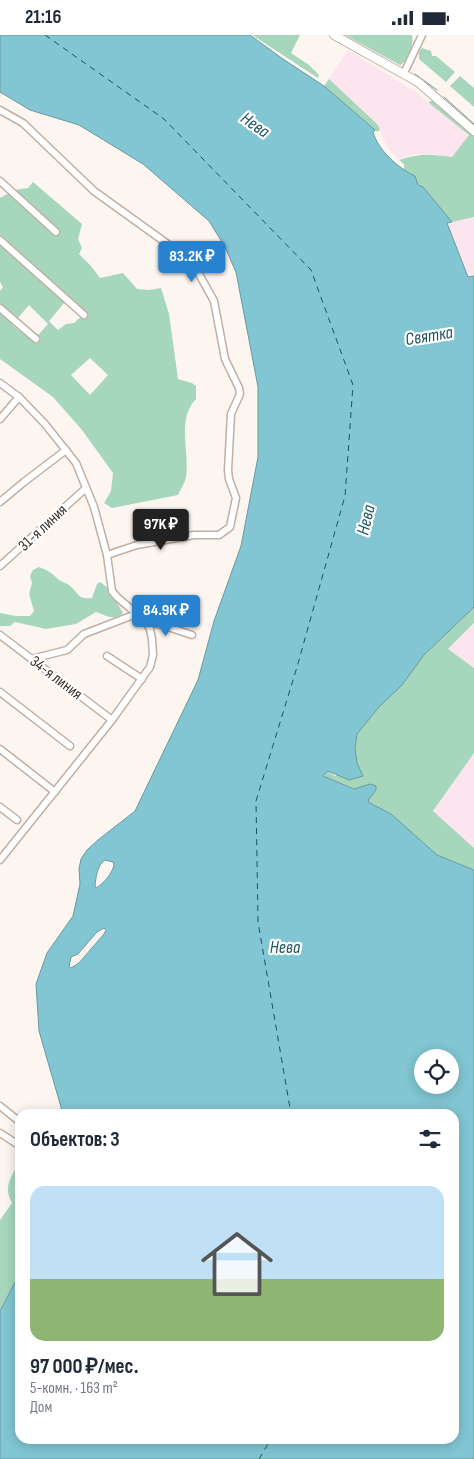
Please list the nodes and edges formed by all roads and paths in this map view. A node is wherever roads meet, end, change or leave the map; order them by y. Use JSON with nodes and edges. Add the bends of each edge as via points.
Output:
{"nodes":[{"id":1,"x":334,"y":35,"type":"edge"},
{"id":2,"x":422,"y":35,"type":"edge"},
{"id":3,"x":404,"y":73,"type":"junction"},
{"id":4,"x":0,"y":111,"type":"edge"},
{"id":5,"x":474,"y":131,"type":"edge"},
{"id":6,"x":0,"y":181,"type":"edge"},
{"id":7,"x":56,"y":232,"type":"dead end"},
{"id":8,"x":0,"y":240,"type":"edge"},
{"id":9,"x":0,"y":308,"type":"edge"},
{"id":10,"x":84,"y":315,"type":"dead end"},
{"id":11,"x":36,"y":339,"type":"dead end"},
{"id":12,"x":0,"y":383,"type":"edge"},
{"id":13,"x":18,"y":397,"type":"junction"},
{"id":14,"x":0,"y":419,"type":"edge"},
{"id":15,"x":66,"y":450,"type":"junction"},
{"id":16,"x":86,"y":488,"type":"junction"},
{"id":17,"x":0,"y":503,"type":"edge"},
{"id":18,"x":107,"y":555,"type":"junction"},
{"id":19,"x":0,"y":566,"type":"edge"},
{"id":20,"x":136,"y":614,"type":"junction"},
{"id":21,"x":145,"y":621,"type":"junction"},
{"id":22,"x":0,"y":635,"type":"edge"},
{"id":23,"x":192,"y":635,"type":"dead end"},
{"id":24,"x":107,"y":656,"type":"dead end"},
{"id":25,"x":31,"y":659,"type":"junction"},
{"id":26,"x":142,"y":679,"type":"junction"},
{"id":27,"x":0,"y":692,"type":"edge"},
{"id":28,"x":112,"y":720,"type":"junction"},
{"id":29,"x":70,"y":746,"type":"dead end"},
{"id":30,"x":0,"y":749,"type":"edge"},
{"id":31,"x":55,"y":792,"type":"junction"},
{"id":32,"x":0,"y":807,"type":"edge"},
{"id":33,"x":17,"y":820,"type":"dead end"},
{"id":34,"x":0,"y":860,"type":"edge"},
{"id":35,"x":0,"y":1106,"type":"edge"},
{"id":36,"x":15,"y":1117,"type":"edge"},
{"id":37,"x":0,"y":1133,"type":"edge"},
{"id":38,"x":15,"y":1143,"type":"edge"}],
"edges":[{"from":1,"to":3,"type":"main road"},
{"from":2,"to":3,"type":"street"},
{"from":3,"to":5,"type":"main road","via":[[431,92]]},
{"from":4,"to":18,"type":"street","via":[[23,123],[94,191],[194,265],[214,301],[225,359],[239,388],[240,394],[231,414],[228,470],[236,497],[230,527],[219,535],[194,535],[137,545]]},
{"from":6,"to":7,"type":"street"},
{"from":8,"to":10,"type":"street"},
{"from":9,"to":11,"type":"street"},
{"from":12,"to":13,"type":"street"},
{"from":13,"to":14,"type":"street"},
{"from":13,"to":15,"type":"street"},
{"from":15,"to":16,"type":"street","via":[[76,463]]},
{"from":15,"to":17,"type":"street"},
{"from":16,"to":18,"type":"street"},
{"from":16,"to":19,"type":"street","name":"31-я линия"},
{"from":18,"to":20,"type":"street","via":[[112,591]]},
{"from":20,"to":21,"type":"street"},
{"from":20,"to":25,"type":"street","via":[[84,634],[67,650]]},
{"from":21,"to":23,"type":"street"},
{"from":21,"to":26,"type":"street","via":[[150,629],[153,655]]},
{"from":22,"to":25,"type":"street","name":"34-я линия"},
{"from":24,"to":26,"type":"street"},
{"from":25,"to":28,"type":"street","name":"34-я линия"},
{"from":26,"to":28,"type":"street"},
{"from":27,"to":29,"type":"street"},
{"from":28,"to":31,"type":"street"},
{"from":30,"to":31,"type":"street"},
{"from":31,"to":34,"type":"street"},
{"from":32,"to":33,"type":"street"},
{"from":35,"to":36,"type":"street"},
{"from":37,"to":38,"type":"street"}]}
